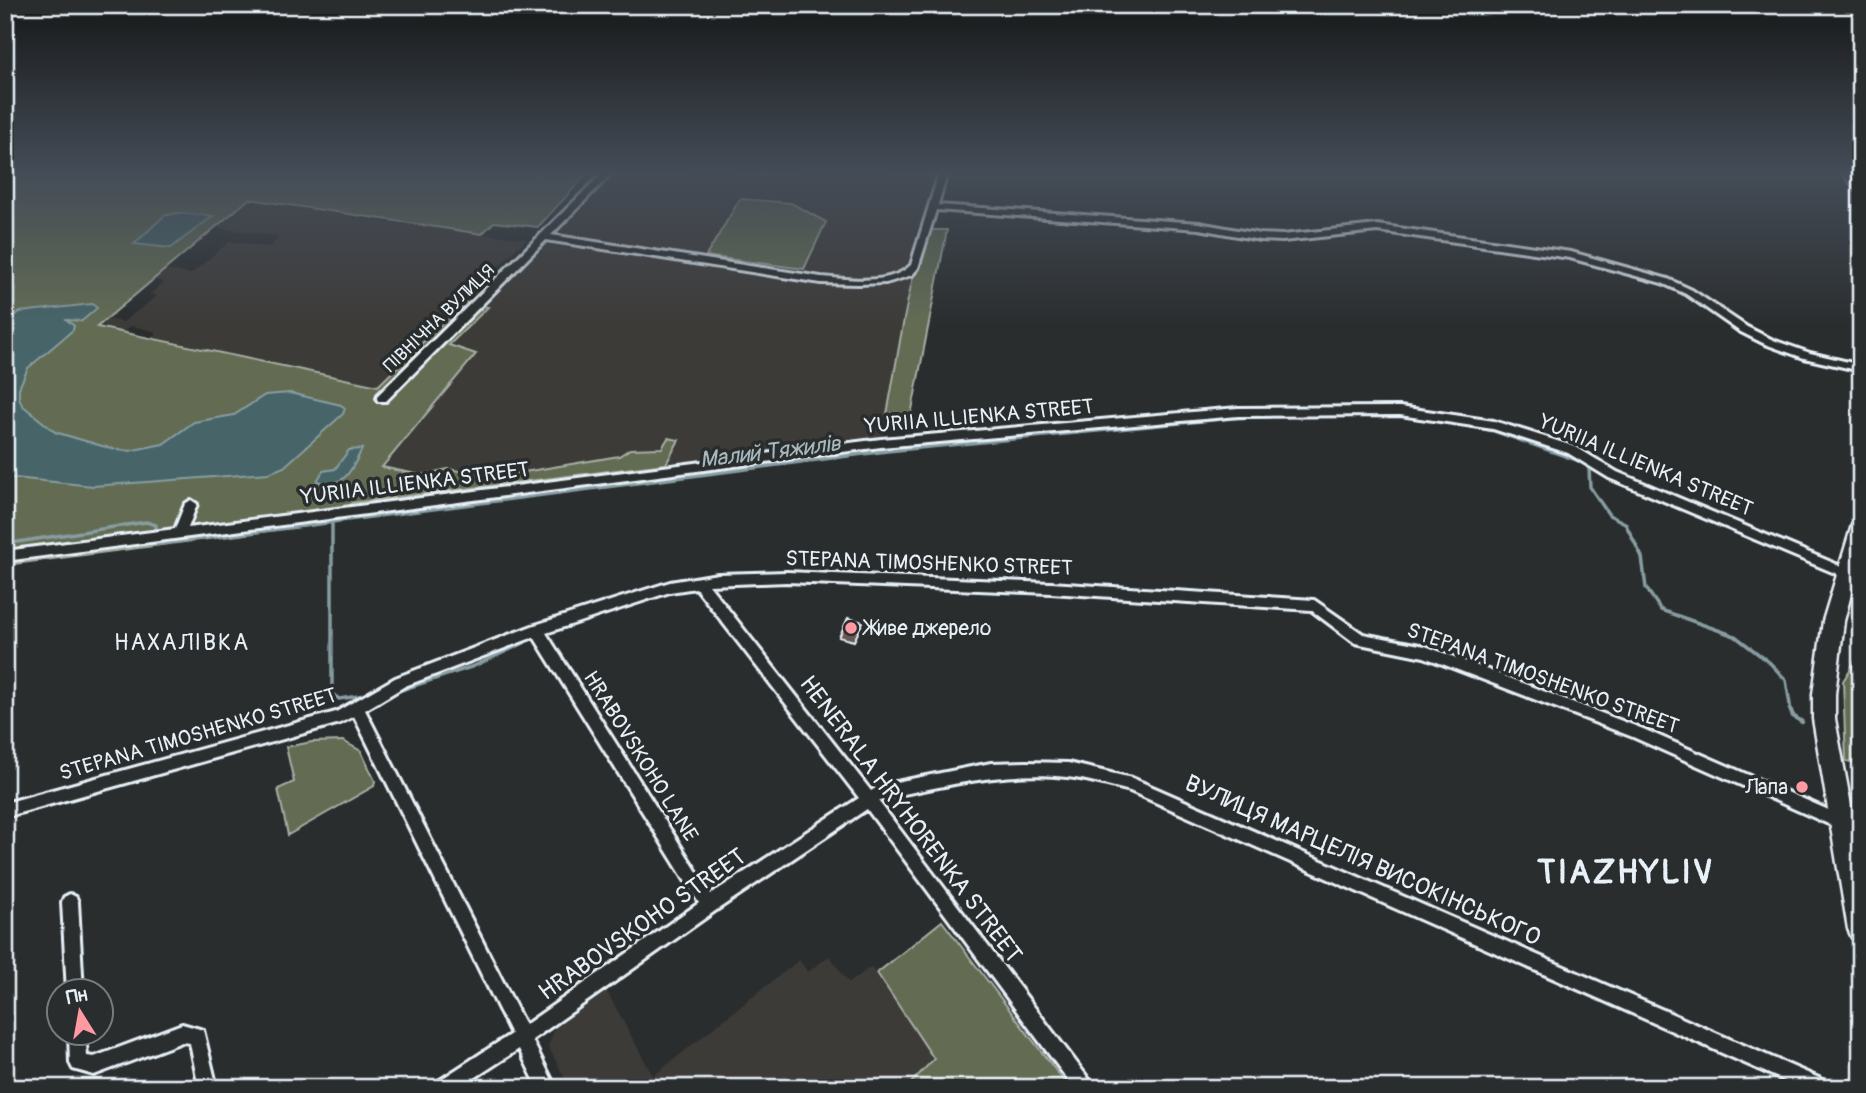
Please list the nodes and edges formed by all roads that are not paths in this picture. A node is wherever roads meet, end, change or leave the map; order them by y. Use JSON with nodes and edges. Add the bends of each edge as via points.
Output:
{"nodes":[{"id":1,"x":558,"y":224,"type":"edge"},
{"id":2,"x":927,"y":224,"type":"edge"},
{"id":3,"x":1171,"y":224,"type":"edge"},
{"id":4,"x":545,"y":237,"type":"junction"},
{"id":5,"x":1861,"y":368,"type":"edge"},
{"id":6,"x":382,"y":398,"type":"dead end"},
{"id":7,"x":191,"y":504,"type":"dead end"},
{"id":8,"x":1861,"y":525,"type":"edge"},
{"id":9,"x":180,"y":532,"type":"junction"},
{"id":10,"x":5,"y":556,"type":"edge"},
{"id":11,"x":1846,"y":573,"type":"junction"},
{"id":12,"x":698,"y":582,"type":"junction"},
{"id":13,"x":537,"y":630,"type":"junction"},
{"id":14,"x":358,"y":710,"type":"junction"},
{"id":15,"x":869,"y":800,"type":"junction"},
{"id":16,"x":5,"y":810,"type":"edge"},
{"id":17,"x":1842,"y":823,"type":"junction"},
{"id":18,"x":70,"y":902,"type":"dead end"},
{"id":19,"x":709,"y":905,"type":"junction"},
{"id":20,"x":1861,"y":929,"type":"edge"},
{"id":21,"x":74,"y":978,"type":"edge"},
{"id":22,"x":521,"y":1038,"type":"junction"},
{"id":23,"x":78,"y":1048,"type":"edge"},
{"id":24,"x":208,"y":1088,"type":"edge"},
{"id":25,"x":443,"y":1088,"type":"edge"},
{"id":26,"x":547,"y":1088,"type":"edge"},
{"id":27,"x":1084,"y":1088,"type":"edge"},
{"id":28,"x":1822,"y":1088,"type":"edge"}],
"edges":[{"from":1,"to":4,"type":"street","name":"ПІВНІЧНА ВУЛИЦЯ"},
{"from":2,"to":4,"type":"street","via":[[912,271],[866,281],[821,280]]},
{"from":3,"to":5,"type":"street","via":[[1282,238],[1377,228],[1571,255],[1665,281],[1769,342]]},
{"from":4,"to":6,"type":"street","name":"ПІВНІЧНА ВУЛИЦЯ"},
{"from":7,"to":9,"type":"street"},
{"from":8,"to":11,"type":"main road"},
{"from":9,"to":10,"type":"street","name":"YURIIA ILLIENKA STREET"},
{"from":9,"to":11,"type":"street","name":"YURIIA ILLIENKA STREET","via":[[908,440],[1238,412],[1400,411],[1494,425],[1572,450],[1613,475]]},
{"from":11,"to":17,"type":"main road","via":[[1823,684],[1824,719]]},
{"from":12,"to":13,"type":"street","name":"STEPANA TIMOSHENKO STREET"},
{"from":12,"to":15,"type":"street","name":"HENERALA HRYHORENKA STREET"},
{"from":12,"to":17,"type":"street","name":"STEPANA TIMOSHENKO STREET","via":[[787,577],[1314,605],[1360,639],[1425,652],[1638,733]]},
{"from":13,"to":14,"type":"street","name":"STEPANA TIMOSHENKO STREET","via":[[400,682]]},
{"from":13,"to":19,"type":"street","name":"HRABOVSKOHO LANE"},
{"from":14,"to":16,"type":"street","name":"STEPANA TIMOSHENKO STREET"},
{"from":14,"to":22,"type":"street"},
{"from":15,"to":19,"type":"street","name":"HRABOVSKOHO STREET"},
{"from":15,"to":27,"type":"street","name":"HENERALA HRYHORENKA STREET"},
{"from":15,"to":28,"type":"street","name":"ВУЛИЦЯ МАРЦЕЛІЯ ВИСОКІНСЬКОГО","via":[[900,787],[991,770],[1068,770],[1132,785]]},
{"from":17,"to":20,"type":"main road"},
{"from":18,"to":21,"type":"street"},
{"from":19,"to":22,"type":"street","name":"HRABOVSKOHO STREET"},
{"from":22,"to":25,"type":"street","name":"HRABOVSKOHO STREET"},
{"from":22,"to":26,"type":"street"},
{"from":23,"to":24,"type":"street","via":[[79,1063],[94,1066],[182,1033],[197,1036]]}]}
